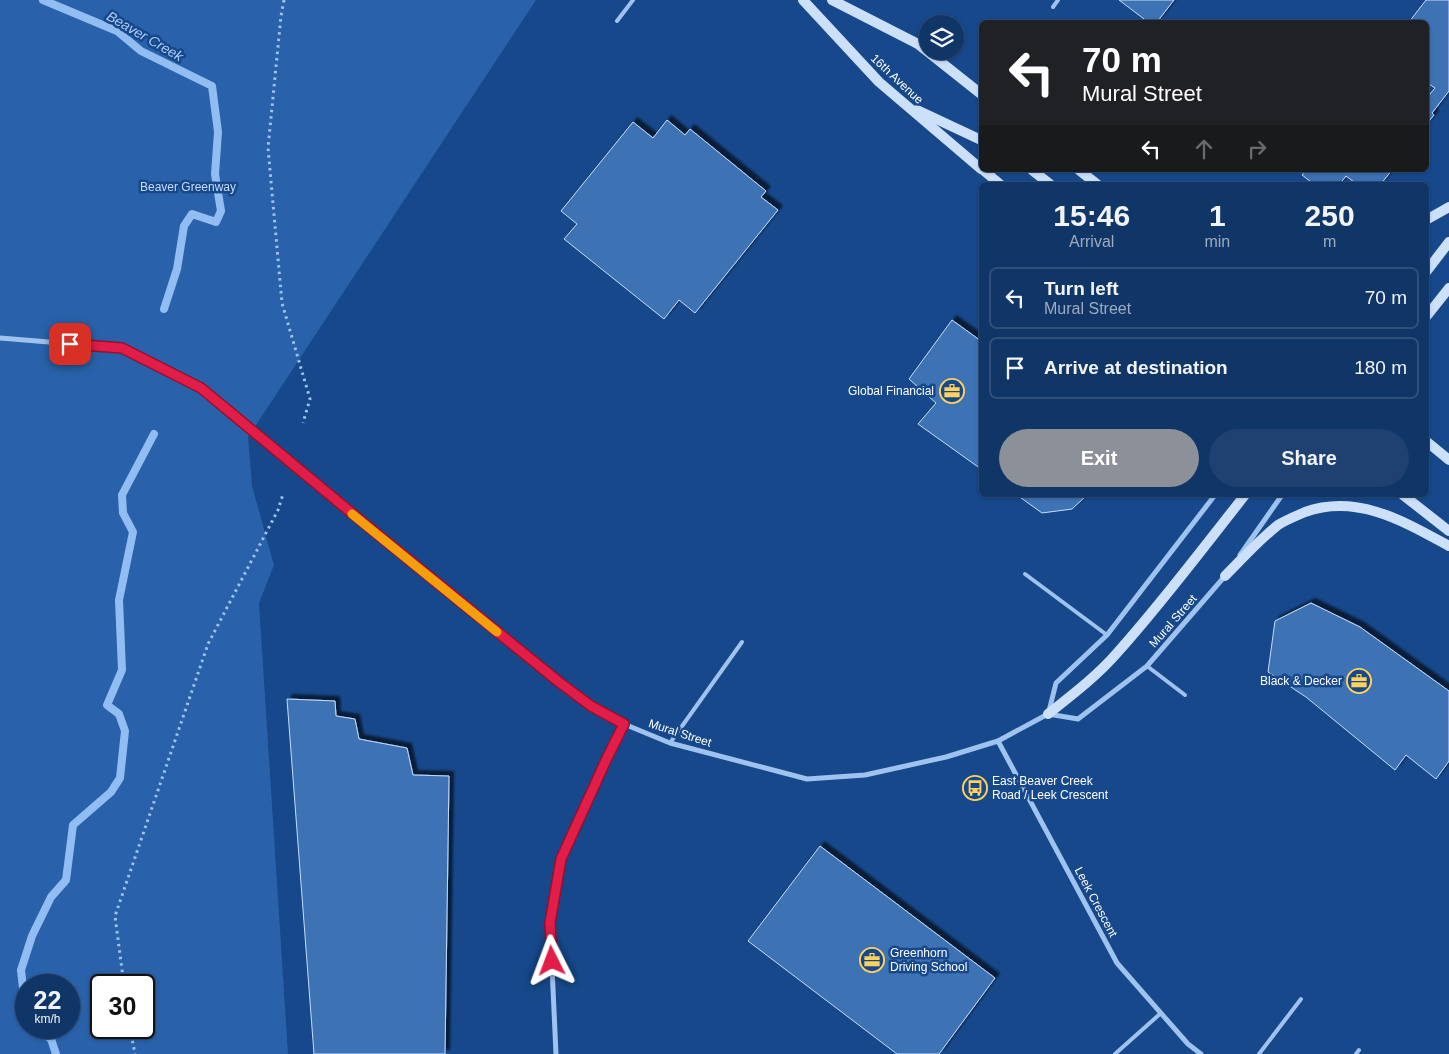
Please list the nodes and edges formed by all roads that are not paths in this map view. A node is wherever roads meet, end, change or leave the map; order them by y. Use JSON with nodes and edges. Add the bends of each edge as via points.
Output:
{"nodes":[{"id":1,"x":632,"y":0,"type":"edge"},
{"id":2,"x":803,"y":0,"type":"edge"},
{"id":3,"x":832,"y":0,"type":"edge"},
{"id":4,"x":1058,"y":0,"type":"edge"},
{"id":5,"x":1053,"y":7,"type":"dead end"},
{"id":6,"x":617,"y":21,"type":"dead end"},
{"id":7,"x":979,"y":92,"type":"edge"},
{"id":8,"x":905,"y":105,"type":"junction"},
{"id":9,"x":979,"y":139,"type":"edge"},
{"id":10,"x":979,"y":167,"type":"edge"},
{"id":11,"x":986,"y":172,"type":"edge"},
{"id":12,"x":1035,"y":172,"type":"edge"},
{"id":13,"x":1081,"y":172,"type":"edge"},
{"id":14,"x":997,"y":182,"type":"edge"},
{"id":15,"x":1047,"y":182,"type":"edge"},
{"id":16,"x":1094,"y":182,"type":"edge"},
{"id":17,"x":1449,"y":207,"type":"edge"},
{"id":18,"x":1429,"y":218,"type":"edge"},
{"id":19,"x":1449,"y":242,"type":"edge"},
{"id":20,"x":1429,"y":268,"type":"edge"},
{"id":21,"x":1449,"y":288,"type":"edge"},
{"id":22,"x":1429,"y":313,"type":"edge"},
{"id":23,"x":0,"y":338,"type":"edge"},
{"id":24,"x":1429,"y":443,"type":"edge"},
{"id":25,"x":1449,"y":460,"type":"edge"},
{"id":26,"x":1213,"y":497,"type":"edge"},
{"id":27,"x":1243,"y":497,"type":"edge"},
{"id":28,"x":1281,"y":497,"type":"edge"},
{"id":29,"x":1406,"y":497,"type":"edge"},
{"id":30,"x":1449,"y":531,"type":"edge"},
{"id":31,"x":1449,"y":546,"type":"edge"},
{"id":32,"x":1026,"y":574,"type":"dead end"},
{"id":33,"x":1225,"y":576,"type":"junction"},
{"id":34,"x":1107,"y":635,"type":"junction"},
{"id":35,"x":742,"y":642,"type":"dead end"},
{"id":36,"x":1147,"y":666,"type":"junction"},
{"id":37,"x":1185,"y":695,"type":"dead end"},
{"id":38,"x":1048,"y":714,"type":"junction"},
{"id":39,"x":624,"y":724,"type":"junction"},
{"id":40,"x":998,"y":741,"type":"junction"},
{"id":41,"x":670,"y":743,"type":"junction"},
{"id":42,"x":1301,"y":999,"type":"dead end"},
{"id":43,"x":1161,"y":1013,"type":"junction"},
{"id":44,"x":556,"y":1054,"type":"edge"},
{"id":45,"x":1116,"y":1054,"type":"edge"},
{"id":46,"x":1201,"y":1054,"type":"edge"},
{"id":47,"x":1259,"y":1054,"type":"edge"}],
"edges":[{"from":1,"to":6,"type":"lane"},
{"from":2,"to":8,"type":"main road","name":"16th Avenue","via":[[879,82]]},
{"from":3,"to":7,"type":"main road","via":[[918,44]]},
{"from":4,"to":5,"type":"lane"},
{"from":8,"to":9,"type":"main road"},
{"from":8,"to":10,"type":"main road","name":"16th Avenue"},
{"from":11,"to":14,"type":"main road","name":"16th Avenue"},
{"from":12,"to":15,"type":"main road"},
{"from":13,"to":16,"type":"main road"},
{"from":17,"to":18,"type":"main road"},
{"from":19,"to":20,"type":"main road"},
{"from":21,"to":22,"type":"main road"},
{"from":23,"to":39,"type":"street","name":"Mural Street","via":[[122,348],[201,388],[559,682],[591,706]]},
{"from":24,"to":25,"type":"main road"},
{"from":26,"to":34,"type":"street"},
{"from":27,"to":38,"type":"main road","via":[[1116,654]]},
{"from":28,"to":33,"type":"street","name":"Mural Street"},
{"from":29,"to":30,"type":"main road"},
{"from":31,"to":33,"type":"main road","via":[[1375,510],[1336,505],[1316,508],[1279,525]]},
{"from":32,"to":34,"type":"lane"},
{"from":33,"to":36,"type":"street","name":"Mural Street"},
{"from":34,"to":38,"type":"street","via":[[1056,683]]},
{"from":35,"to":41,"type":"lane"},
{"from":36,"to":37,"type":"lane"},
{"from":36,"to":38,"type":"street","name":"Mural Street","via":[[1078,720]]},
{"from":38,"to":40,"type":"street","name":"Mural Street"},
{"from":39,"to":41,"type":"street","name":"Mural Street"},
{"from":39,"to":44,"type":"street","via":[[561,859],[550,923]]},
{"from":40,"to":41,"type":"street","name":"Mural Street","via":[[946,757],[865,775],[808,779]]},
{"from":40,"to":43,"type":"street","name":"Leek Crescent","via":[[1116,963]]},
{"from":42,"to":47,"type":"lane"},
{"from":43,"to":45,"type":"lane"},
{"from":43,"to":46,"type":"street","name":"Leek Crescent"}]}
